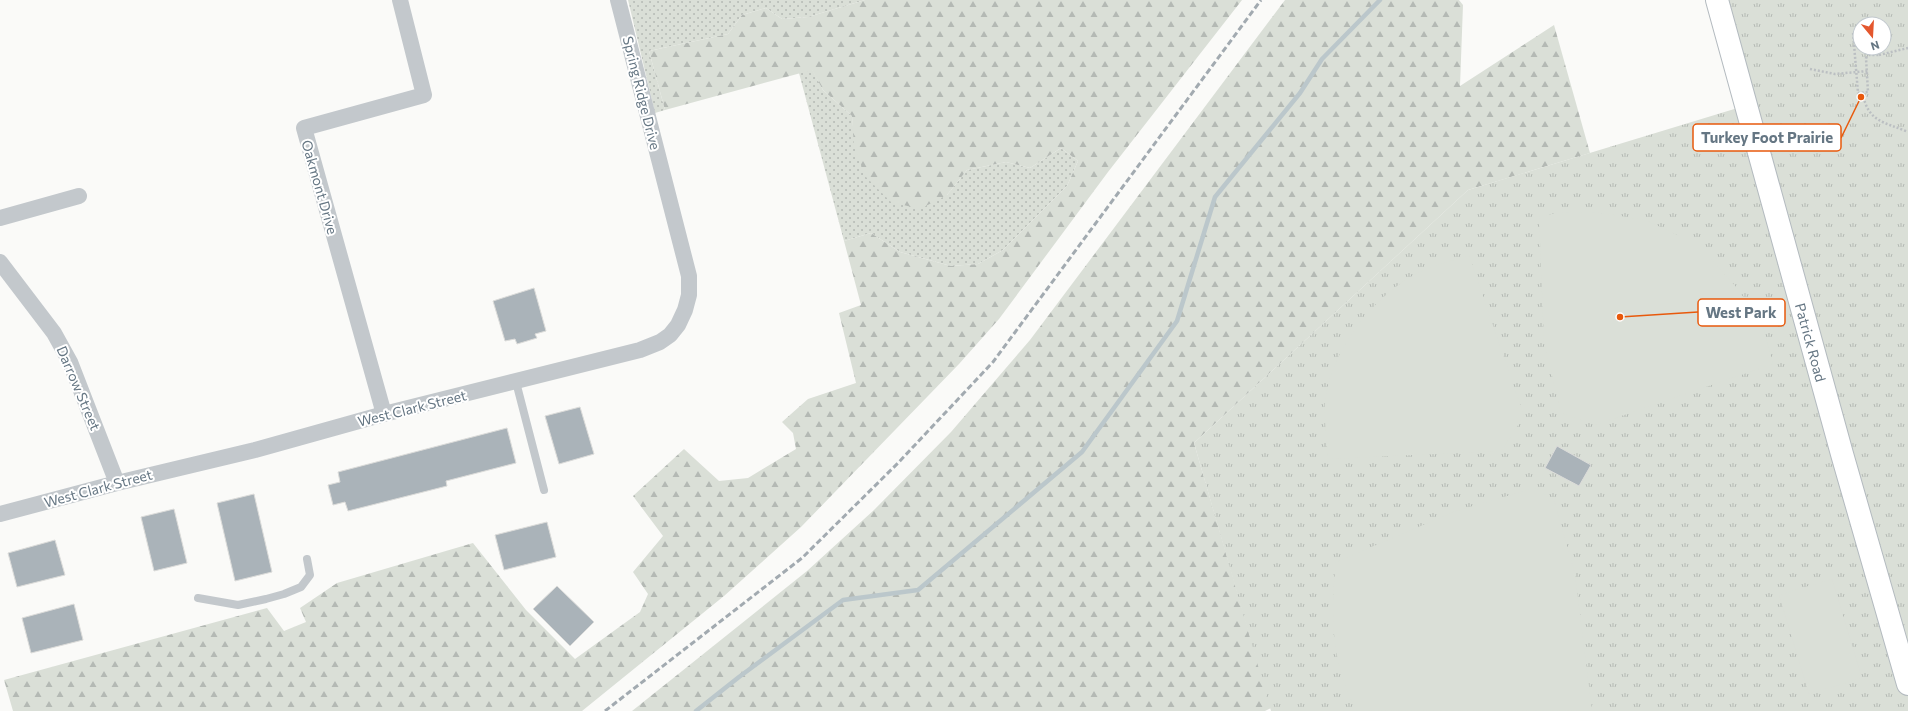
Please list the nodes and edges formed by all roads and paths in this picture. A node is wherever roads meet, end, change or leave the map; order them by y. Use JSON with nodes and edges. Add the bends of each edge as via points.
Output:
{"nodes":[{"id":1,"x":400,"y":0,"type":"edge"},
{"id":2,"x":618,"y":0,"type":"edge"},
{"id":3,"x":1717,"y":0,"type":"edge"},
{"id":4,"x":1908,"y":48,"type":"edge"},
{"id":5,"x":1892,"y":52,"type":"edge"},
{"id":6,"x":1855,"y":56,"type":"edge"},
{"id":7,"x":1869,"y":56,"type":"edge"},
{"id":8,"x":1810,"y":69,"type":"dead end"},
{"id":9,"x":1868,"y":71,"type":"junction"},
{"id":10,"x":1856,"y":72,"type":"junction"},
{"id":11,"x":1863,"y":93,"type":"junction"},
{"id":12,"x":1908,"y":132,"type":"edge"},
{"id":13,"x":666,"y":186,"type":"joint"},
{"id":14,"x":79,"y":196,"type":"dead end"},
{"id":15,"x":0,"y":218,"type":"edge"},
{"id":16,"x":0,"y":262,"type":"edge"},
{"id":17,"x":516,"y":382,"type":"junction"},
{"id":18,"x":384,"y":414,"type":"junction"},
{"id":19,"x":117,"y":483,"type":"junction"},
{"id":20,"x":544,"y":490,"type":"dead end"},
{"id":21,"x":0,"y":514,"type":"edge"},
{"id":22,"x":307,"y":559,"type":"dead end"},
{"id":23,"x":198,"y":598,"type":"dead end"},
{"id":24,"x":1908,"y":684,"type":"edge"}],
"edges":[{"from":1,"to":18,"type":"street","name":"Oakmont Drive","via":[[424,95],[304,128]]},
{"from":2,"to":13,"type":"street","name":"Spring Ridge Drive"},
{"from":3,"to":24,"type":"street","name":"Patrick Road"},
{"from":4,"to":5,"type":"path"},
{"from":6,"to":10,"type":"path"},
{"from":7,"to":9,"type":"path","via":[[1866,58]]},
{"from":8,"to":10,"type":"path","via":[[1835,74]]},
{"from":9,"to":10,"type":"path"},
{"from":9,"to":11,"type":"path","via":[[1868,92]]},
{"from":10,"to":11,"type":"path","via":[[1858,93]]},
{"from":11,"to":12,"type":"path","via":[[1871,115],[1881,122]]},
{"from":13,"to":17,"type":"street","name":"West Clark Street","via":[[689,276],[689,295],[678,325],[660,342],[640,350]]},
{"from":14,"to":15,"type":"street"},
{"from":16,"to":19,"type":"street","name":"Darrow Street","via":[[54,333],[70,362]]},
{"from":17,"to":18,"type":"street","name":"West Clark Street"},
{"from":17,"to":20,"type":"lane"},
{"from":18,"to":19,"type":"street","name":"West Clark Street","via":[[255,450]]},
{"from":19,"to":21,"type":"street","name":"West Clark Street"},
{"from":22,"to":23,"type":"lane","via":[[310,575],[301,587],[284,594],[238,605]]}]}
